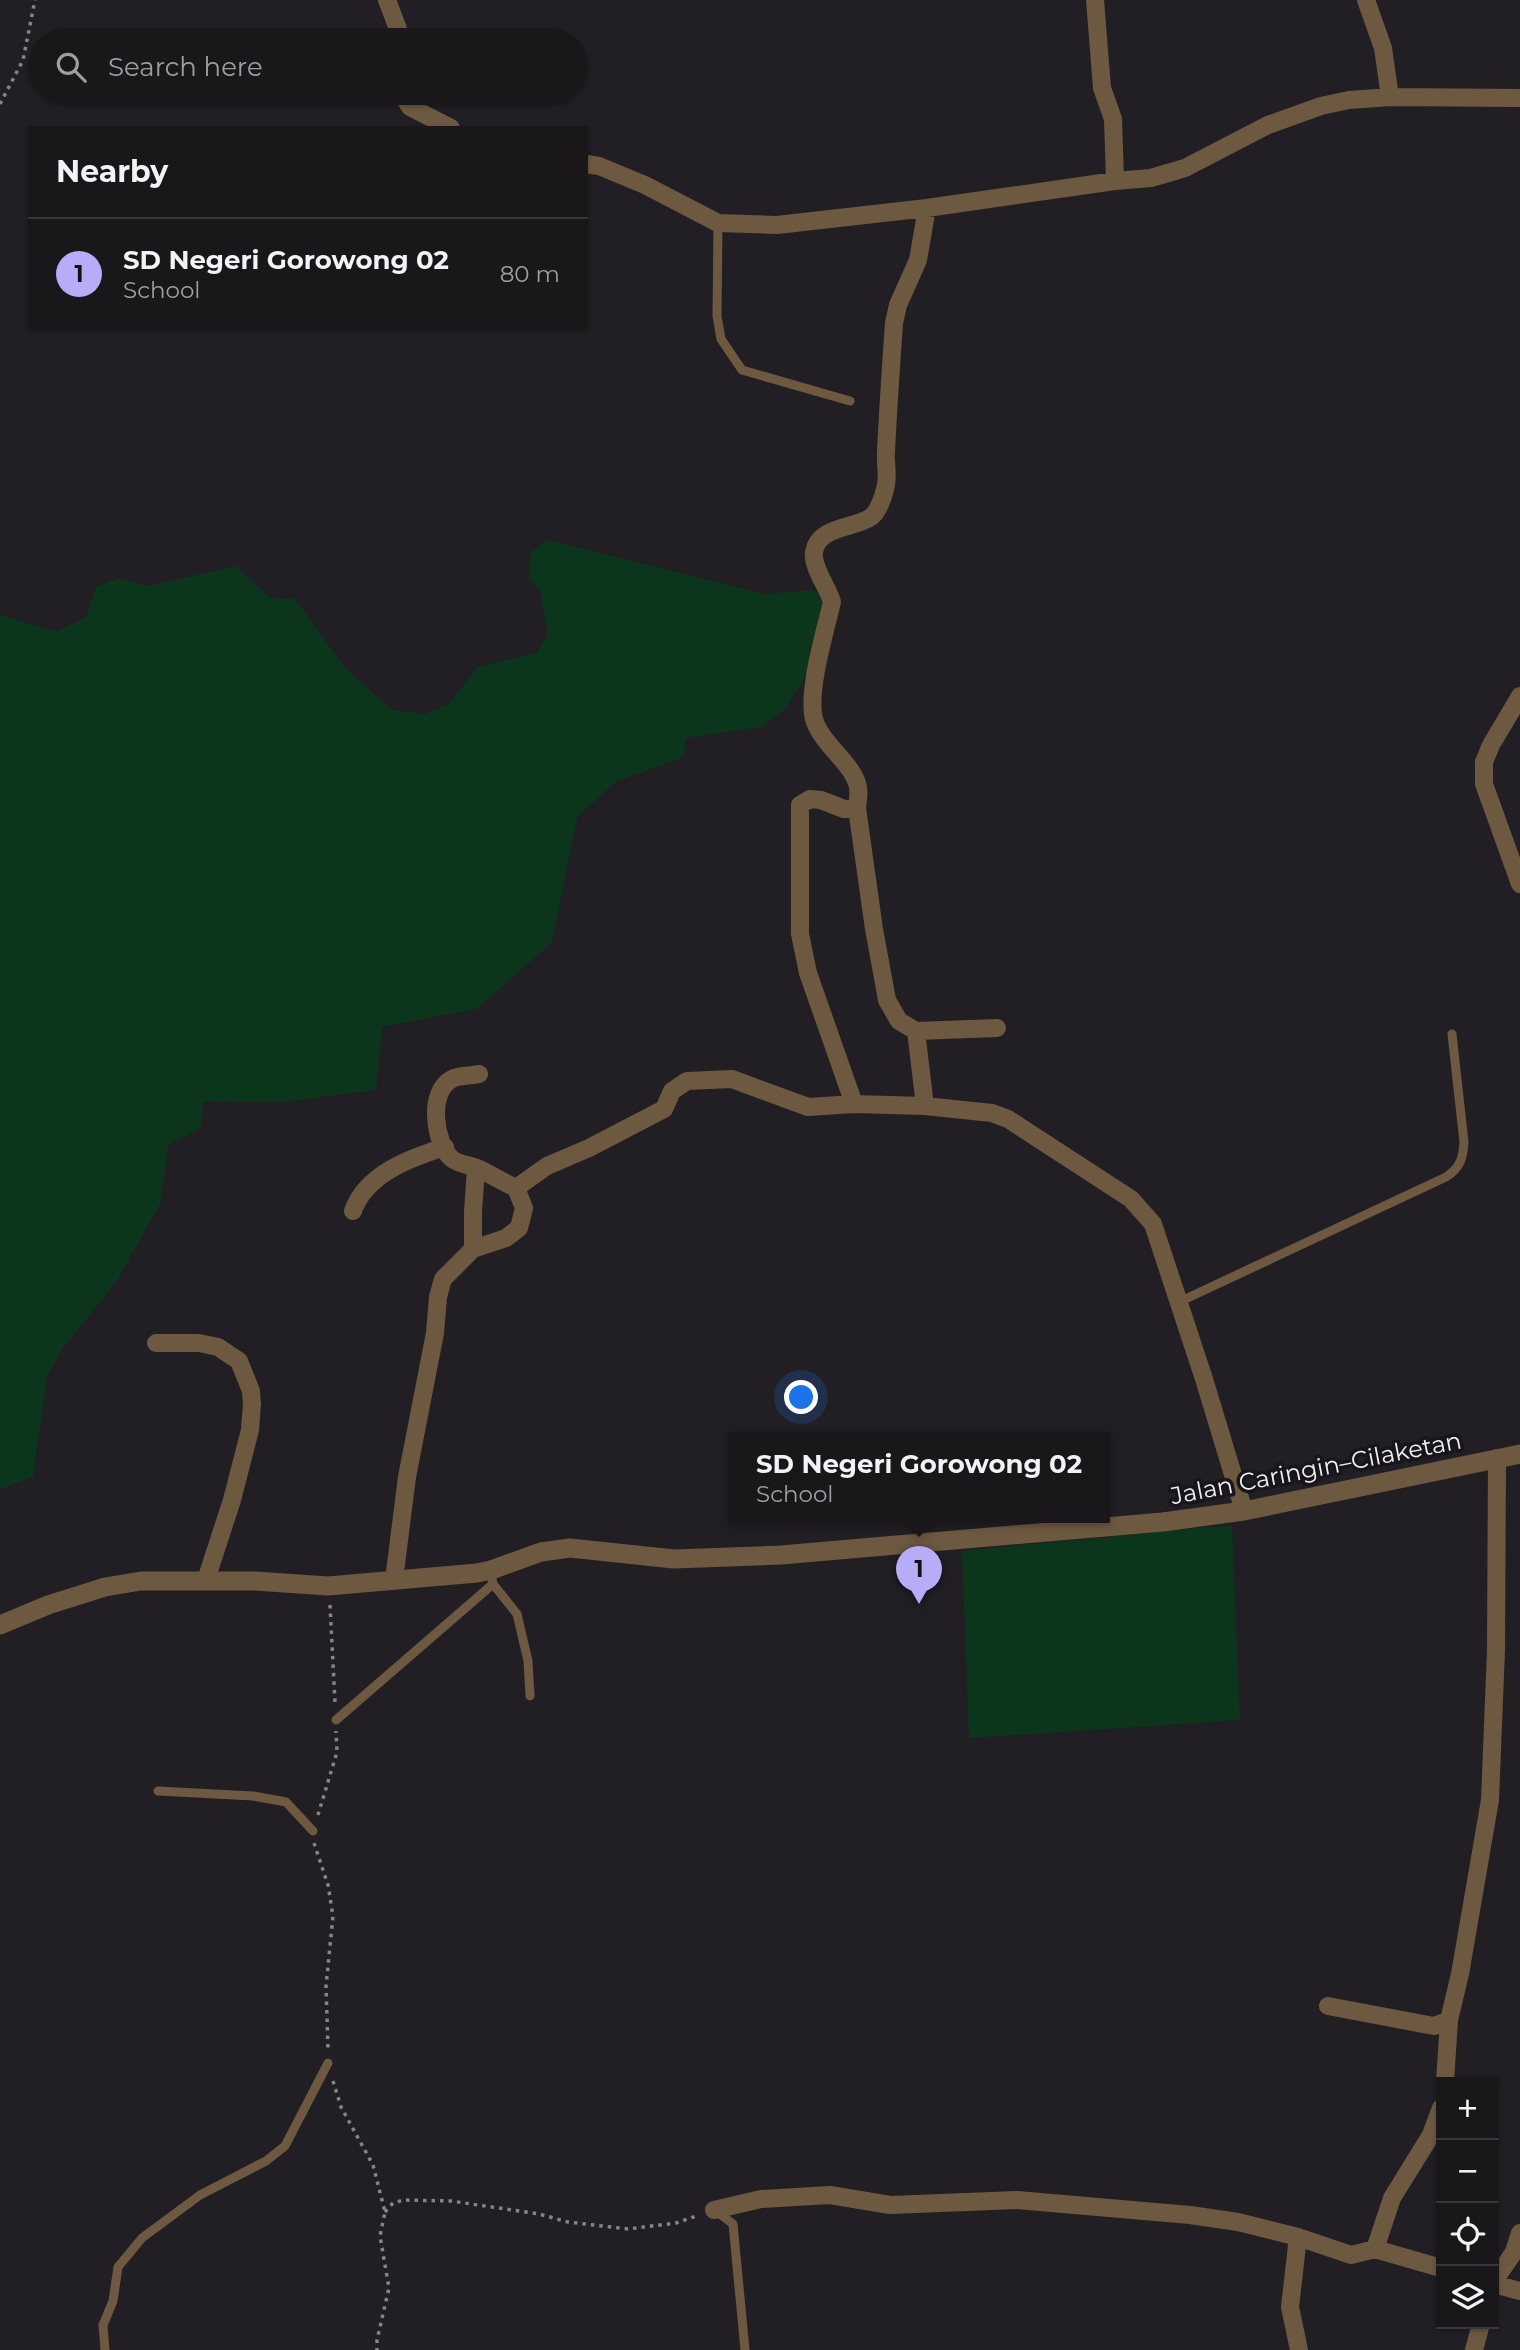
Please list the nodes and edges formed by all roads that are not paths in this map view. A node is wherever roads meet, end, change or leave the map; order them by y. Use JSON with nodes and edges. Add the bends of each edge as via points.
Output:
{"nodes":[{"id":1,"x":387,"y":0,"type":"edge"},
{"id":2,"x":1095,"y":0,"type":"edge"},
{"id":3,"x":1366,"y":0,"type":"edge"},
{"id":4,"x":398,"y":28,"type":"edge"},
{"id":5,"x":1390,"y":97,"type":"junction"},
{"id":6,"x":1520,"y":98,"type":"edge"},
{"id":7,"x":409,"y":105,"type":"edge"},
{"id":8,"x":447,"y":126,"type":"edge"},
{"id":9,"x":588,"y":164,"type":"edge"},
{"id":10,"x":1115,"y":181,"type":"junction"},
{"id":11,"x":928,"y":208,"type":"junction"},
{"id":12,"x":718,"y":223,"type":"junction"},
{"id":13,"x":850,"y":401,"type":"dead end"},
{"id":14,"x":1520,"y":696,"type":"edge"},
{"id":15,"x":857,"y":808,"type":"junction"},
{"id":16,"x":1520,"y":884,"type":"edge"},
{"id":17,"x":997,"y":1028,"type":"dead end"},
{"id":18,"x":916,"y":1031,"type":"junction"},
{"id":19,"x":1452,"y":1034,"type":"dead end"},
{"id":20,"x":478,"y":1074,"type":"dead end"},
{"id":21,"x":854,"y":1104,"type":"junction"},
{"id":22,"x":925,"y":1106,"type":"junction"},
{"id":23,"x":445,"y":1147,"type":"junction"},
{"id":24,"x":476,"y":1168,"type":"junction"},
{"id":25,"x":516,"y":1188,"type":"junction"},
{"id":26,"x":353,"y":1211,"type":"dead end"},
{"id":27,"x":473,"y":1249,"type":"junction"},
{"id":28,"x":1180,"y":1302,"type":"junction"},
{"id":29,"x":156,"y":1343,"type":"dead end"},
{"id":30,"x":1520,"y":1454,"type":"edge"},
{"id":31,"x":1497,"y":1458,"type":"junction"},
{"id":32,"x":1244,"y":1511,"type":"junction"},
{"id":33,"x":492,"y":1577,"type":"junction"},
{"id":34,"x":206,"y":1580,"type":"junction"},
{"id":35,"x":394,"y":1580,"type":"junction"},
{"id":36,"x":0,"y":1625,"type":"edge"},
{"id":37,"x":530,"y":1696,"type":"dead end"},
{"id":38,"x":336,"y":1720,"type":"road end"},
{"id":39,"x":158,"y":1791,"type":"dead end"},
{"id":40,"x":313,"y":1831,"type":"road end"},
{"id":41,"x":1328,"y":2006,"type":"dead end"},
{"id":42,"x":1449,"y":2020,"type":"junction"},
{"id":43,"x":328,"y":2063,"type":"road end"},
{"id":44,"x":1446,"y":2077,"type":"edge"},
{"id":45,"x":1436,"y":2122,"type":"edge"},
{"id":46,"x":714,"y":2210,"type":"joint"},
{"id":47,"x":1520,"y":2233,"type":"edge"},
{"id":48,"x":1298,"y":2237,"type":"junction"},
{"id":49,"x":1376,"y":2249,"type":"junction"},
{"id":50,"x":1436,"y":2267,"type":"edge"},
{"id":51,"x":1499,"y":2275,"type":"edge"},
{"id":52,"x":1499,"y":2285,"type":"edge"},
{"id":53,"x":1520,"y":2291,"type":"edge"},
{"id":54,"x":1480,"y":2329,"type":"edge"},
{"id":55,"x":105,"y":2350,"type":"edge"},
{"id":56,"x":745,"y":2350,"type":"edge"},
{"id":57,"x":1298,"y":2350,"type":"edge"},
{"id":58,"x":1474,"y":2350,"type":"edge"}],
"edges":[{"from":1,"to":4,"type":"street"},
{"from":2,"to":10,"type":"street","via":[[1102,88],[1113,120]]},
{"from":3,"to":5,"type":"street","via":[[1383,48]]},
{"from":5,"to":6,"type":"street"},
{"from":5,"to":10,"type":"street","via":[[1321,106],[1268,125],[1185,168],[1152,178]]},
{"from":7,"to":8,"type":"street"},
{"from":9,"to":12,"type":"street","via":[[645,185]]},
{"from":10,"to":11,"type":"street"},
{"from":11,"to":12,"type":"street","via":[[777,225]]},
{"from":11,"to":15,"type":"street","via":[[918,261],[894,323],[887,484],[872,517],[830,532],[814,551],[815,565],[832,602],[814,685],[814,718],[855,778]]},
{"from":12,"to":13,"type":"lane","via":[[716,316],[721,339],[742,370]]},
{"from":14,"to":16,"type":"street","via":[[1491,745],[1484,762],[1483,785]]},
{"from":15,"to":18,"type":"street","via":[[887,1000],[899,1021]]},
{"from":15,"to":21,"type":"street","via":[[810,799],[800,805],[798,813],[800,934],[808,973]]},
{"from":17,"to":18,"type":"street"},
{"from":18,"to":22,"type":"street"},
{"from":19,"to":28,"type":"lane","via":[[1464,1142],[1456,1170]]},
{"from":20,"to":23,"type":"street","via":[[452,1079],[440,1090],[436,1122]]},
{"from":21,"to":22,"type":"street"},
{"from":21,"to":25,"type":"street","via":[[808,1107],[732,1079],[687,1081],[672,1091],[664,1109],[547,1166]]},
{"from":22,"to":28,"type":"street","via":[[1008,1119],[1130,1199],[1153,1224]]},
{"from":23,"to":24,"type":"street","via":[[452,1159]]},
{"from":23,"to":26,"type":"street","via":[[404,1161],[358,1196]]},
{"from":24,"to":25,"type":"street"},
{"from":24,"to":27,"type":"street"},
{"from":25,"to":27,"type":"street","via":[[524,1208],[519,1228],[506,1238]]},
{"from":27,"to":35,"type":"street","via":[[443,1279],[438,1297]]},
{"from":28,"to":32,"type":"street"},
{"from":29,"to":34,"type":"street","via":[[218,1347],[239,1361],[251,1391],[250,1430]]},
{"from":30,"to":31,"type":"street","name":"Jalan Caringin–Cilaketan"},
{"from":31,"to":32,"type":"street","name":"Jalan Caringin–Cilaketan"},
{"from":31,"to":42,"type":"street","via":[[1490,1800]]},
{"from":32,"to":33,"type":"street","name":"Jalan Caringin–Cilaketan","via":[[780,1555],[674,1559],[570,1548],[541,1552]]},
{"from":33,"to":35,"type":"street","name":"Jalan Caringin–Cilaketan"},
{"from":33,"to":37,"type":"lane","via":[[517,1614],[528,1661]]},
{"from":33,"to":38,"type":"lane"},
{"from":34,"to":35,"type":"street","name":"Jalan Caringin–Cilaketan","via":[[328,1586]]},
{"from":34,"to":36,"type":"street","name":"Jalan Caringin–Cilaketan","via":[[105,1587]]},
{"from":39,"to":40,"type":"lane","via":[[286,1802]]},
{"from":41,"to":42,"type":"street","via":[[1434,2026]]},
{"from":42,"to":44,"type":"street"},
{"from":43,"to":55,"type":"lane","via":[[285,2146],[266,2161],[200,2195],[142,2238],[118,2267],[113,2301],[103,2325]]},
{"from":45,"to":49,"type":"street","via":[[1392,2198]]},
{"from":46,"to":48,"type":"street","via":[[761,2199],[830,2195],[890,2205],[1017,2200],[1190,2214]]},
{"from":46,"to":56,"type":"lane","via":[[733,2224]]},
{"from":47,"to":51,"type":"street"},
{"from":48,"to":49,"type":"street","via":[[1351,2255]]},
{"from":48,"to":57,"type":"street","via":[[1290,2307]]},
{"from":49,"to":50,"type":"street"},
{"from":52,"to":53,"type":"street"},
{"from":54,"to":58,"type":"street"}]}
